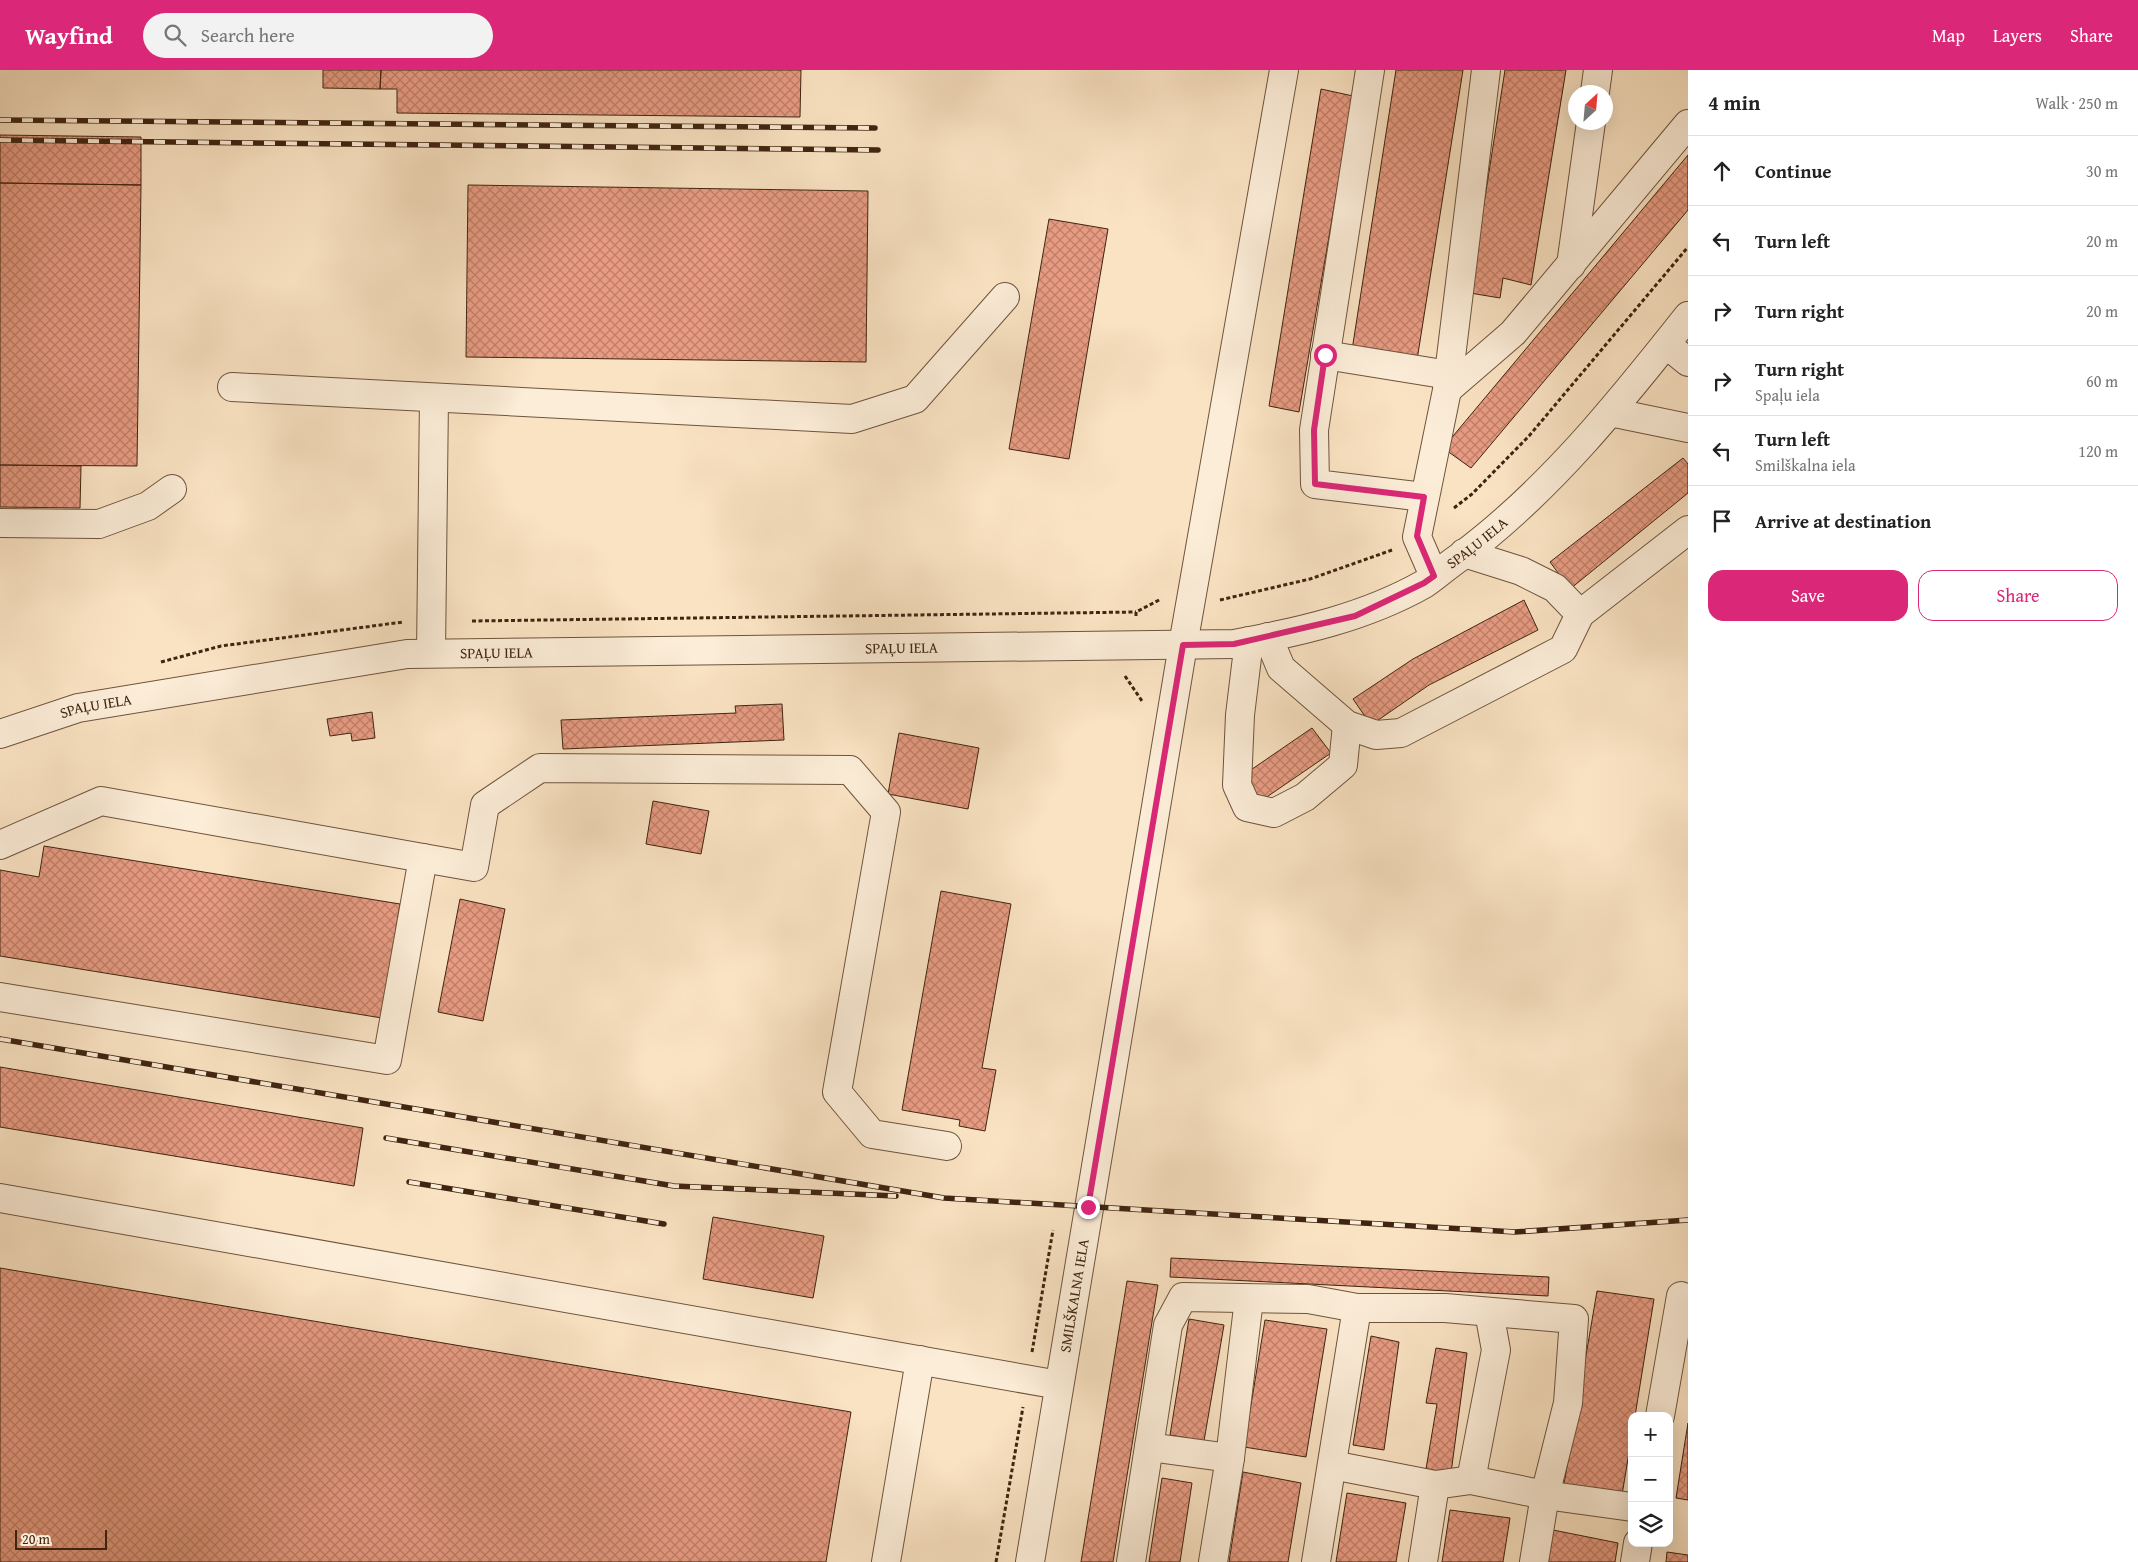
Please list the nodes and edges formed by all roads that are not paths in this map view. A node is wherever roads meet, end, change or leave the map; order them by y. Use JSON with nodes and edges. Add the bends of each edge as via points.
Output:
{"nodes":[{"id":1,"x":1284,"y":70,"type":"edge"},
{"id":2,"x":1370,"y":70,"type":"edge"},
{"id":3,"x":1486,"y":70,"type":"edge"},
{"id":4,"x":1598,"y":70,"type":"edge"},
{"id":5,"x":1596,"y":85,"type":"edge"},
{"id":6,"x":1688,"y":124,"type":"edge"},
{"id":7,"x":1590,"y":130,"type":"edge"},
{"id":8,"x":1571,"y":265,"type":"junction"},
{"id":9,"x":1005,"y":297,"type":"dead end"},
{"id":10,"x":1688,"y":316,"type":"edge"},
{"id":11,"x":1666,"y":344,"type":"junction"},
{"id":12,"x":1325,"y":355,"type":"junction"},
{"id":13,"x":1688,"y":362,"type":"edge"},
{"id":14,"x":1448,"y":382,"type":"junction"},
{"id":15,"x":232,"y":387,"type":"dead end"},
{"id":16,"x":434,"y":398,"type":"junction"},
{"id":17,"x":1610,"y":412,"type":"junction"},
{"id":18,"x":1688,"y":428,"type":"edge"},
{"id":19,"x":172,"y":489,"type":"dead end"},
{"id":20,"x":1424,"y":497,"type":"junction"},
{"id":21,"x":0,"y":524,"type":"edge"},
{"id":22,"x":1688,"y":530,"type":"edge"},
{"id":23,"x":1464,"y":553,"type":"junction"},
{"id":24,"x":1434,"y":576,"type":"junction"},
{"id":25,"x":1580,"y":614,"type":"junction"},
{"id":26,"x":1258,"y":639,"type":"junction"},
{"id":27,"x":1183,"y":645,"type":"junction"},
{"id":28,"x":431,"y":653,"type":"junction"},
{"id":29,"x":1346,"y":725,"type":"junction"},
{"id":30,"x":0,"y":734,"type":"edge"},
{"id":31,"x":0,"y":845,"type":"edge"},
{"id":32,"x":424,"y":858,"type":"junction"},
{"id":33,"x":0,"y":997,"type":"edge"},
{"id":34,"x":947,"y":1146,"type":"dead end"},
{"id":35,"x":0,"y":1198,"type":"edge"},
{"id":36,"x":1681,"y":1296,"type":"dead end"},
{"id":37,"x":1248,"y":1299,"type":"junction"},
{"id":38,"x":1357,"y":1308,"type":"junction"},
{"id":39,"x":1489,"y":1312,"type":"junction"},
{"id":40,"x":920,"y":1360,"type":"junction"},
{"id":41,"x":1059,"y":1385,"type":"junction"},
{"id":42,"x":1661,"y":1412,"type":"edge"},
{"id":43,"x":1149,"y":1447,"type":"junction"},
{"id":44,"x":1230,"y":1458,"type":"junction"},
{"id":45,"x":1332,"y":1465,"type":"junction"},
{"id":46,"x":1470,"y":1480,"type":"junction"},
{"id":47,"x":1435,"y":1485,"type":"junction"},
{"id":48,"x":1545,"y":1495,"type":"junction"},
{"id":49,"x":1628,"y":1506,"type":"edge"},
{"id":50,"x":1637,"y":1547,"type":"edge"},
{"id":51,"x":886,"y":1562,"type":"edge"},
{"id":52,"x":1030,"y":1562,"type":"edge"},
{"id":53,"x":1131,"y":1562,"type":"edge"},
{"id":54,"x":1213,"y":1562,"type":"edge"},
{"id":55,"x":1316,"y":1562,"type":"edge"},
{"id":56,"x":1423,"y":1562,"type":"edge"},
{"id":57,"x":1534,"y":1562,"type":"edge"},
{"id":58,"x":1635,"y":1562,"type":"edge"}],
"edges":[{"from":1,"to":27,"type":"street","name":"SMILŠKALNA IELA"},
{"from":2,"to":12,"type":"street"},
{"from":3,"to":14,"type":"street"},
{"from":4,"to":5,"type":"street"},
{"from":6,"to":8,"type":"street"},
{"from":7,"to":8,"type":"street"},
{"from":8,"to":14,"type":"street","via":[[1513,333]]},
{"from":9,"to":16,"type":"street","via":[[915,399],[852,419]]},
{"from":10,"to":11,"type":"street","name":"SPAĻU IELA"},
{"from":11,"to":13,"type":"street"},
{"from":11,"to":17,"type":"street","name":"SPAĻU IELA"},
{"from":12,"to":14,"type":"street"},
{"from":12,"to":20,"type":"street","via":[[1314,430],[1315,484]]},
{"from":14,"to":20,"type":"street"},
{"from":15,"to":16,"type":"street"},
{"from":16,"to":28,"type":"street"},
{"from":17,"to":18,"type":"street"},
{"from":17,"to":23,"type":"street","name":"SPAĻU IELA","via":[[1530,497]]},
{"from":19,"to":21,"type":"street","via":[[148,506],[99,524]]},
{"from":20,"to":24,"type":"street","via":[[1417,536]]},
{"from":22,"to":25,"type":"street"},
{"from":23,"to":24,"type":"street","name":"SPAĻU IELA"},
{"from":23,"to":25,"type":"street","via":[[1521,571],[1555,588]]},
{"from":24,"to":26,"type":"street","name":"SPAĻU IELA","via":[[1355,616]]},
{"from":25,"to":29,"type":"street","via":[[1563,649],[1401,733],[1376,734]]},
{"from":26,"to":27,"type":"street","name":"SPAĻU IELA","via":[[1234,644]]},
{"from":26,"to":29,"type":"street","via":[[1281,668]]},
{"from":26,"to":29,"type":"street","via":[[1240,716],[1237,785],[1247,807],[1274,813],[1306,797],[1343,765]]},
{"from":27,"to":28,"type":"street","name":"SPAĻU IELA"},
{"from":27,"to":41,"type":"street","name":"SMILŠKALNA IELA"},
{"from":28,"to":30,"type":"street","name":"SPAĻU IELA","via":[[406,654],[78,708]]},
{"from":31,"to":32,"type":"street","via":[[101,801]]},
{"from":32,"to":33,"type":"street","via":[[387,1060]]},
{"from":32,"to":34,"type":"street","via":[[474,867],[485,805],[540,768],[850,770],[886,812],[837,1092],[872,1134]]},
{"from":35,"to":40,"type":"street"},
{"from":36,"to":42,"type":"street"},
{"from":37,"to":38,"type":"street","via":[[1308,1300]]},
{"from":37,"to":43,"type":"street","via":[[1183,1297],[1168,1325]]},
{"from":37,"to":44,"type":"street"},
{"from":38,"to":39,"type":"street","via":[[1446,1308]]},
{"from":38,"to":45,"type":"street"},
{"from":39,"to":46,"type":"street","via":[[1496,1350]]},
{"from":39,"to":48,"type":"street","via":[[1574,1319],[1568,1403]]},
{"from":40,"to":41,"type":"street"},
{"from":40,"to":51,"type":"street"},
{"from":41,"to":52,"type":"street","name":"SMILŠKALNA IELA"},
{"from":43,"to":44,"type":"street"},
{"from":43,"to":53,"type":"street"},
{"from":44,"to":54,"type":"street"},
{"from":45,"to":47,"type":"street"},
{"from":45,"to":55,"type":"street"},
{"from":46,"to":47,"type":"street"},
{"from":46,"to":48,"type":"street"},
{"from":47,"to":56,"type":"street"},
{"from":48,"to":49,"type":"street"},
{"from":48,"to":57,"type":"street"},
{"from":50,"to":58,"type":"street"}]}
